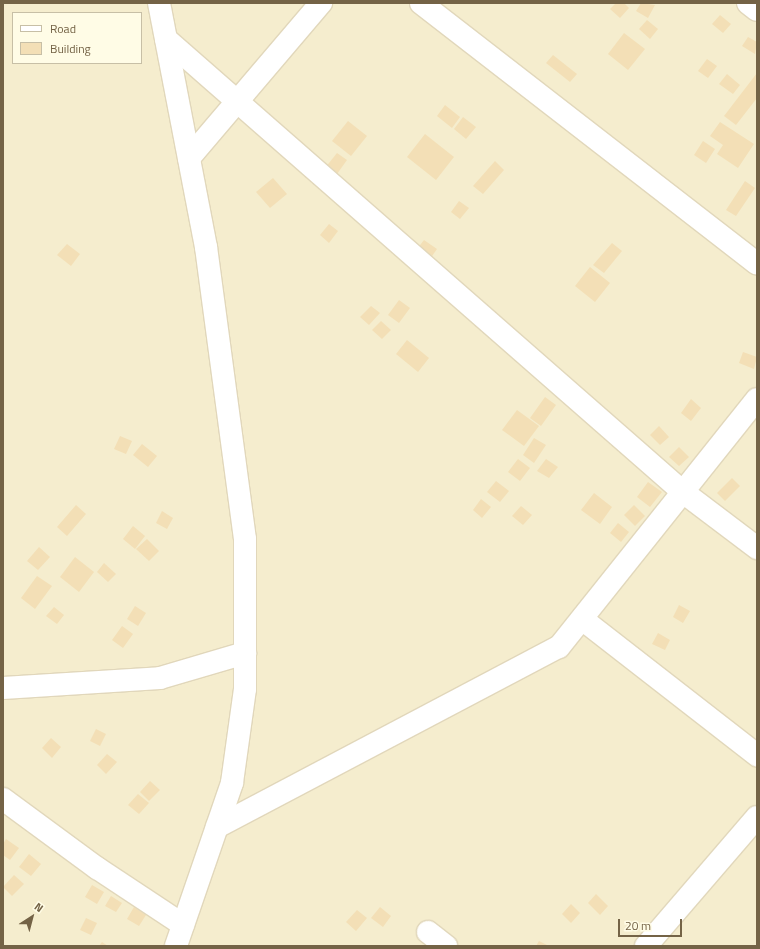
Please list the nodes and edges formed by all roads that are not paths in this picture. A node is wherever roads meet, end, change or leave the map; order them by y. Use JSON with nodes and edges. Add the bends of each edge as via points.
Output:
{"nodes":[{"id":1,"x":159,"y":3,"type":"edge"},
{"id":2,"x":321,"y":3,"type":"edge"},
{"id":3,"x":421,"y":3,"type":"edge"},
{"id":4,"x":748,"y":3,"type":"edge"},
{"id":5,"x":757,"y":10,"type":"edge"},
{"id":6,"x":166,"y":39,"type":"junction"},
{"id":7,"x":237,"y":101,"type":"junction"},
{"id":8,"x":189,"y":158,"type":"junction"},
{"id":9,"x":757,"y":264,"type":"edge"},
{"id":10,"x":757,"y":399,"type":"edge"},
{"id":11,"x":683,"y":492,"type":"junction"},
{"id":12,"x":757,"y":548,"type":"edge"},
{"id":13,"x":582,"y":619,"type":"junction"},
{"id":14,"x":245,"y":653,"type":"junction"},
{"id":15,"x":3,"y":688,"type":"edge"},
{"id":16,"x":757,"y":755,"type":"edge"},
{"id":17,"x":3,"y":799,"type":"edge"},
{"id":18,"x":757,"y":818,"type":"edge"},
{"id":19,"x":217,"y":827,"type":"junction"},
{"id":20,"x":183,"y":925,"type":"junction"},
{"id":21,"x":428,"y":932,"type":"dead end"},
{"id":22,"x":176,"y":946,"type":"edge"},
{"id":23,"x":446,"y":946,"type":"edge"},
{"id":24,"x":646,"y":946,"type":"edge"}],
"edges":[{"from":1,"to":6,"type":"street"},
{"from":2,"to":7,"type":"street"},
{"from":3,"to":9,"type":"street"},
{"from":4,"to":5,"type":"street"},
{"from":6,"to":7,"type":"street"},
{"from":6,"to":8,"type":"street"},
{"from":7,"to":8,"type":"street"},
{"from":7,"to":11,"type":"street"},
{"from":8,"to":14,"type":"street","via":[[206,247],[244,540]]},
{"from":10,"to":11,"type":"street"},
{"from":11,"to":12,"type":"street"},
{"from":11,"to":13,"type":"street"},
{"from":13,"to":16,"type":"street"},
{"from":13,"to":19,"type":"street","via":[[559,647]]},
{"from":14,"to":15,"type":"street","via":[[160,678]]},
{"from":14,"to":19,"type":"street","via":[[245,689],[232,783]]},
{"from":17,"to":20,"type":"street","via":[[97,868]]},
{"from":18,"to":24,"type":"street"},
{"from":19,"to":20,"type":"street"},
{"from":20,"to":22,"type":"street"},
{"from":21,"to":23,"type":"street"}]}
